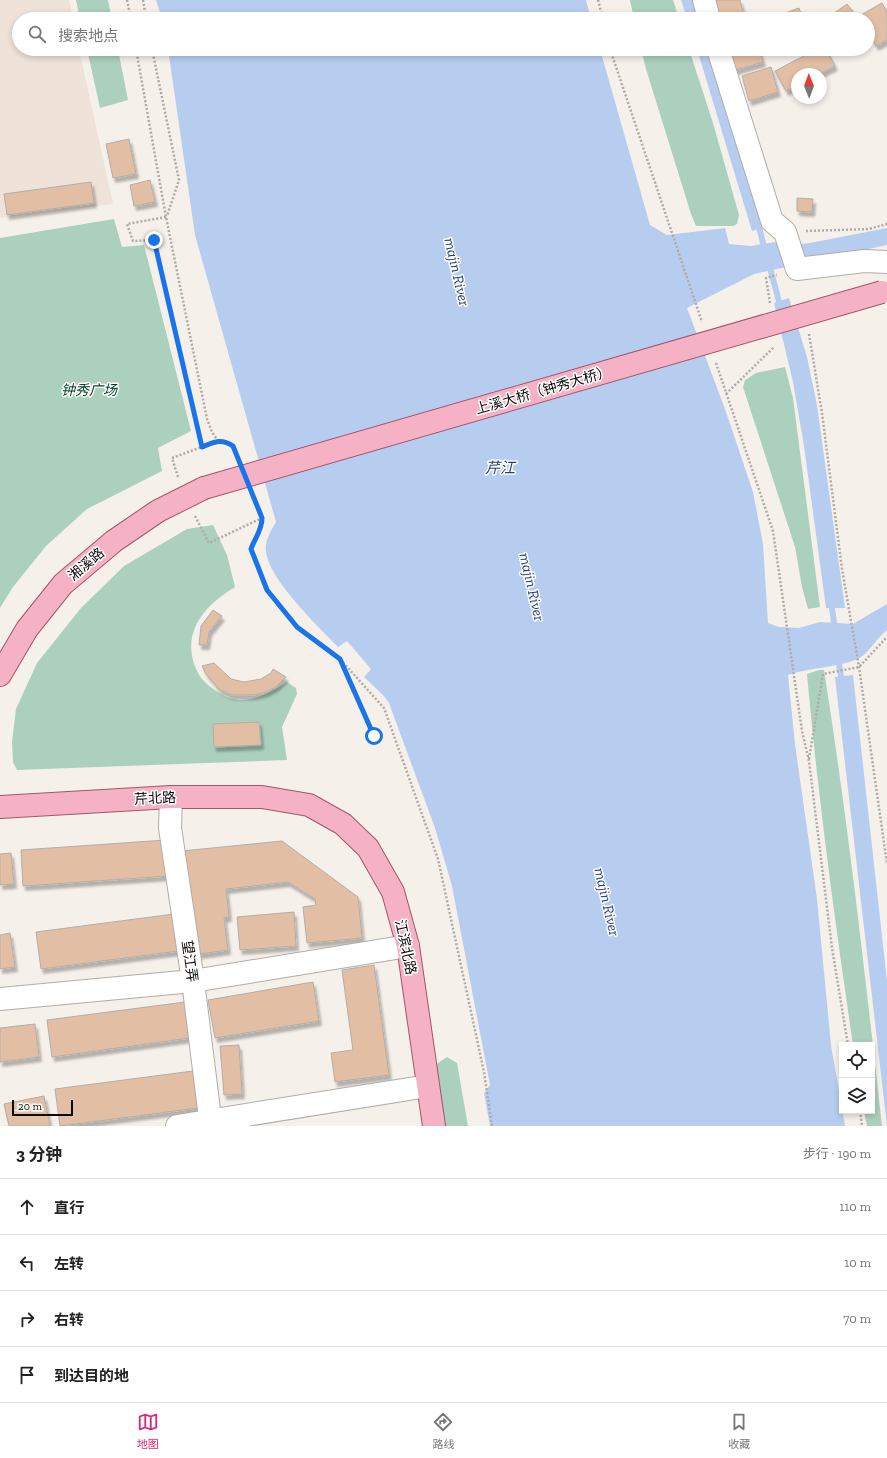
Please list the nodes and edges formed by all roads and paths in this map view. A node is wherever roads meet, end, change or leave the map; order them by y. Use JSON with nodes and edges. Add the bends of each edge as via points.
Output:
{"nodes":[{"id":1,"x":127,"y":0,"type":"edge"},
{"id":2,"x":142,"y":0,"type":"edge"},
{"id":3,"x":598,"y":0,"type":"edge"},
{"id":4,"x":704,"y":0,"type":"edge"},
{"id":5,"x":129,"y":12,"type":"edge"},
{"id":6,"x":145,"y":12,"type":"edge"},
{"id":7,"x":601,"y":12,"type":"edge"},
{"id":8,"x":707,"y":12,"type":"edge"},
{"id":9,"x":137,"y":56,"type":"edge"},
{"id":10,"x":153,"y":56,"type":"edge"},
{"id":11,"x":612,"y":56,"type":"edge"},
{"id":12,"x":720,"y":56,"type":"edge"},
{"id":13,"x":166,"y":217,"type":"junction"},
{"id":14,"x":887,"y":224,"type":"edge"},
{"id":15,"x":785,"y":232,"type":"junction"},
{"id":16,"x":887,"y":262,"type":"edge"},
{"id":17,"x":884,"y":291,"type":"edge"},
{"id":18,"x":704,"y":326,"type":"dead end"},
{"id":19,"x":808,"y":328,"type":"dead end"},
{"id":20,"x":714,"y":356,"type":"dead end"},
{"id":21,"x":218,"y":441,"type":"junction"},
{"id":22,"x":202,"y":447,"type":"junction"},
{"id":23,"x":172,"y":458,"type":"dead end"},
{"id":24,"x":239,"y":460,"type":"dead end"},
{"id":25,"x":204,"y":488,"type":"joint"},
{"id":26,"x":250,"y":489,"type":"dead end"},
{"id":27,"x":262,"y":518,"type":"junction"},
{"id":28,"x":209,"y":543,"type":"dead end"},
{"id":29,"x":887,"y":637,"type":"edge"},
{"id":30,"x":340,"y":659,"type":"junction"},
{"id":31,"x":859,"y":667,"type":"junction"},
{"id":32,"x":0,"y":675,"type":"edge"},
{"id":33,"x":374,"y":736,"type":"dead end"},
{"id":34,"x":809,"y":761,"type":"junction"},
{"id":35,"x":171,"y":797,"type":"junction"},
{"id":36,"x":309,"y":805,"type":"joint"},
{"id":37,"x":0,"y":807,"type":"edge"},
{"id":38,"x":887,"y":864,"type":"edge"},
{"id":39,"x":408,"y":946,"type":"junction"},
{"id":40,"x":193,"y":981,"type":"junction"},
{"id":41,"x":0,"y":999,"type":"edge"},
{"id":42,"x":848,"y":1042,"type":"edge"},
{"id":43,"x":428,"y":1086,"type":"junction"},
{"id":44,"x":860,"y":1114,"type":"edge"},
{"id":45,"x":211,"y":1123,"type":"edge"},
{"id":46,"x":177,"y":1126,"type":"edge"},
{"id":47,"x":434,"y":1126,"type":"edge"},
{"id":48,"x":492,"y":1126,"type":"edge"},
{"id":49,"x":862,"y":1126,"type":"edge"}],
"edges":[{"from":1,"to":5,"type":"path"},
{"from":2,"to":6,"type":"path"},
{"from":3,"to":7,"type":"path"},
{"from":4,"to":8,"type":"lane"},
{"from":9,"to":13,"type":"path"},
{"from":10,"to":13,"type":"path","via":[[179,180]]},
{"from":11,"to":18,"type":"path"},
{"from":12,"to":15,"type":"lane","via":[[772,221]]},
{"from":13,"to":21,"type":"path","via":[[207,419]]},
{"from":13,"to":22,"type":"path","via":[[127,224],[133,241],[154,240]]},
{"from":14,"to":15,"type":"path","via":[[869,229]]},
{"from":15,"to":16,"type":"lane","via":[[797,269],[864,261]]},
{"from":17,"to":25,"type":"main road","name":"上溪大桥（钟秀大桥）","bridge":true},
{"from":19,"to":31,"type":"path","via":[[842,569]]},
{"from":20,"to":34,"type":"path","via":[[773,531],[802,731]]},
{"from":21,"to":22,"type":"path"},
{"from":21,"to":24,"type":"path","via":[[233,446]]},
{"from":22,"to":23,"type":"path"},
{"from":25,"to":32,"type":"main road","name":"湘溪路","via":[[158,511],[114,541],[63,584],[27,629]]},
{"from":26,"to":27,"type":"path"},
{"from":27,"to":28,"type":"path"},
{"from":27,"to":30,"type":"path","via":[[262,528],[255,536],[251,549],[267,590],[297,627]]},
{"from":29,"to":31,"type":"path"},
{"from":30,"to":33,"type":"path"},
{"from":30,"to":48,"type":"path","via":[[384,708],[438,859],[484,1072]]},
{"from":31,"to":34,"type":"path","via":[[823,674]]},
{"from":31,"to":38,"type":"path"},
{"from":34,"to":42,"type":"path","via":[[832,948]]},
{"from":35,"to":36,"type":"main road","name":"芹北路","via":[[262,797]]},
{"from":35,"to":37,"type":"main road","name":"芹北路"},
{"from":35,"to":40,"type":"lane","name":"望江弄","via":[[170,828]]},
{"from":36,"to":39,"type":"main road","name":"江滨北路","via":[[343,824],[368,848],[393,892]]},
{"from":39,"to":40,"type":"lane"},
{"from":39,"to":43,"type":"main road","name":"江滨北路"},
{"from":40,"to":41,"type":"lane"},
{"from":40,"to":45,"type":"lane","name":"望江弄"},
{"from":43,"to":45,"type":"lane"},
{"from":43,"to":47,"type":"main road","name":"江滨北路"},
{"from":44,"to":49,"type":"path"},
{"from":45,"to":46,"type":"lane"}]}
